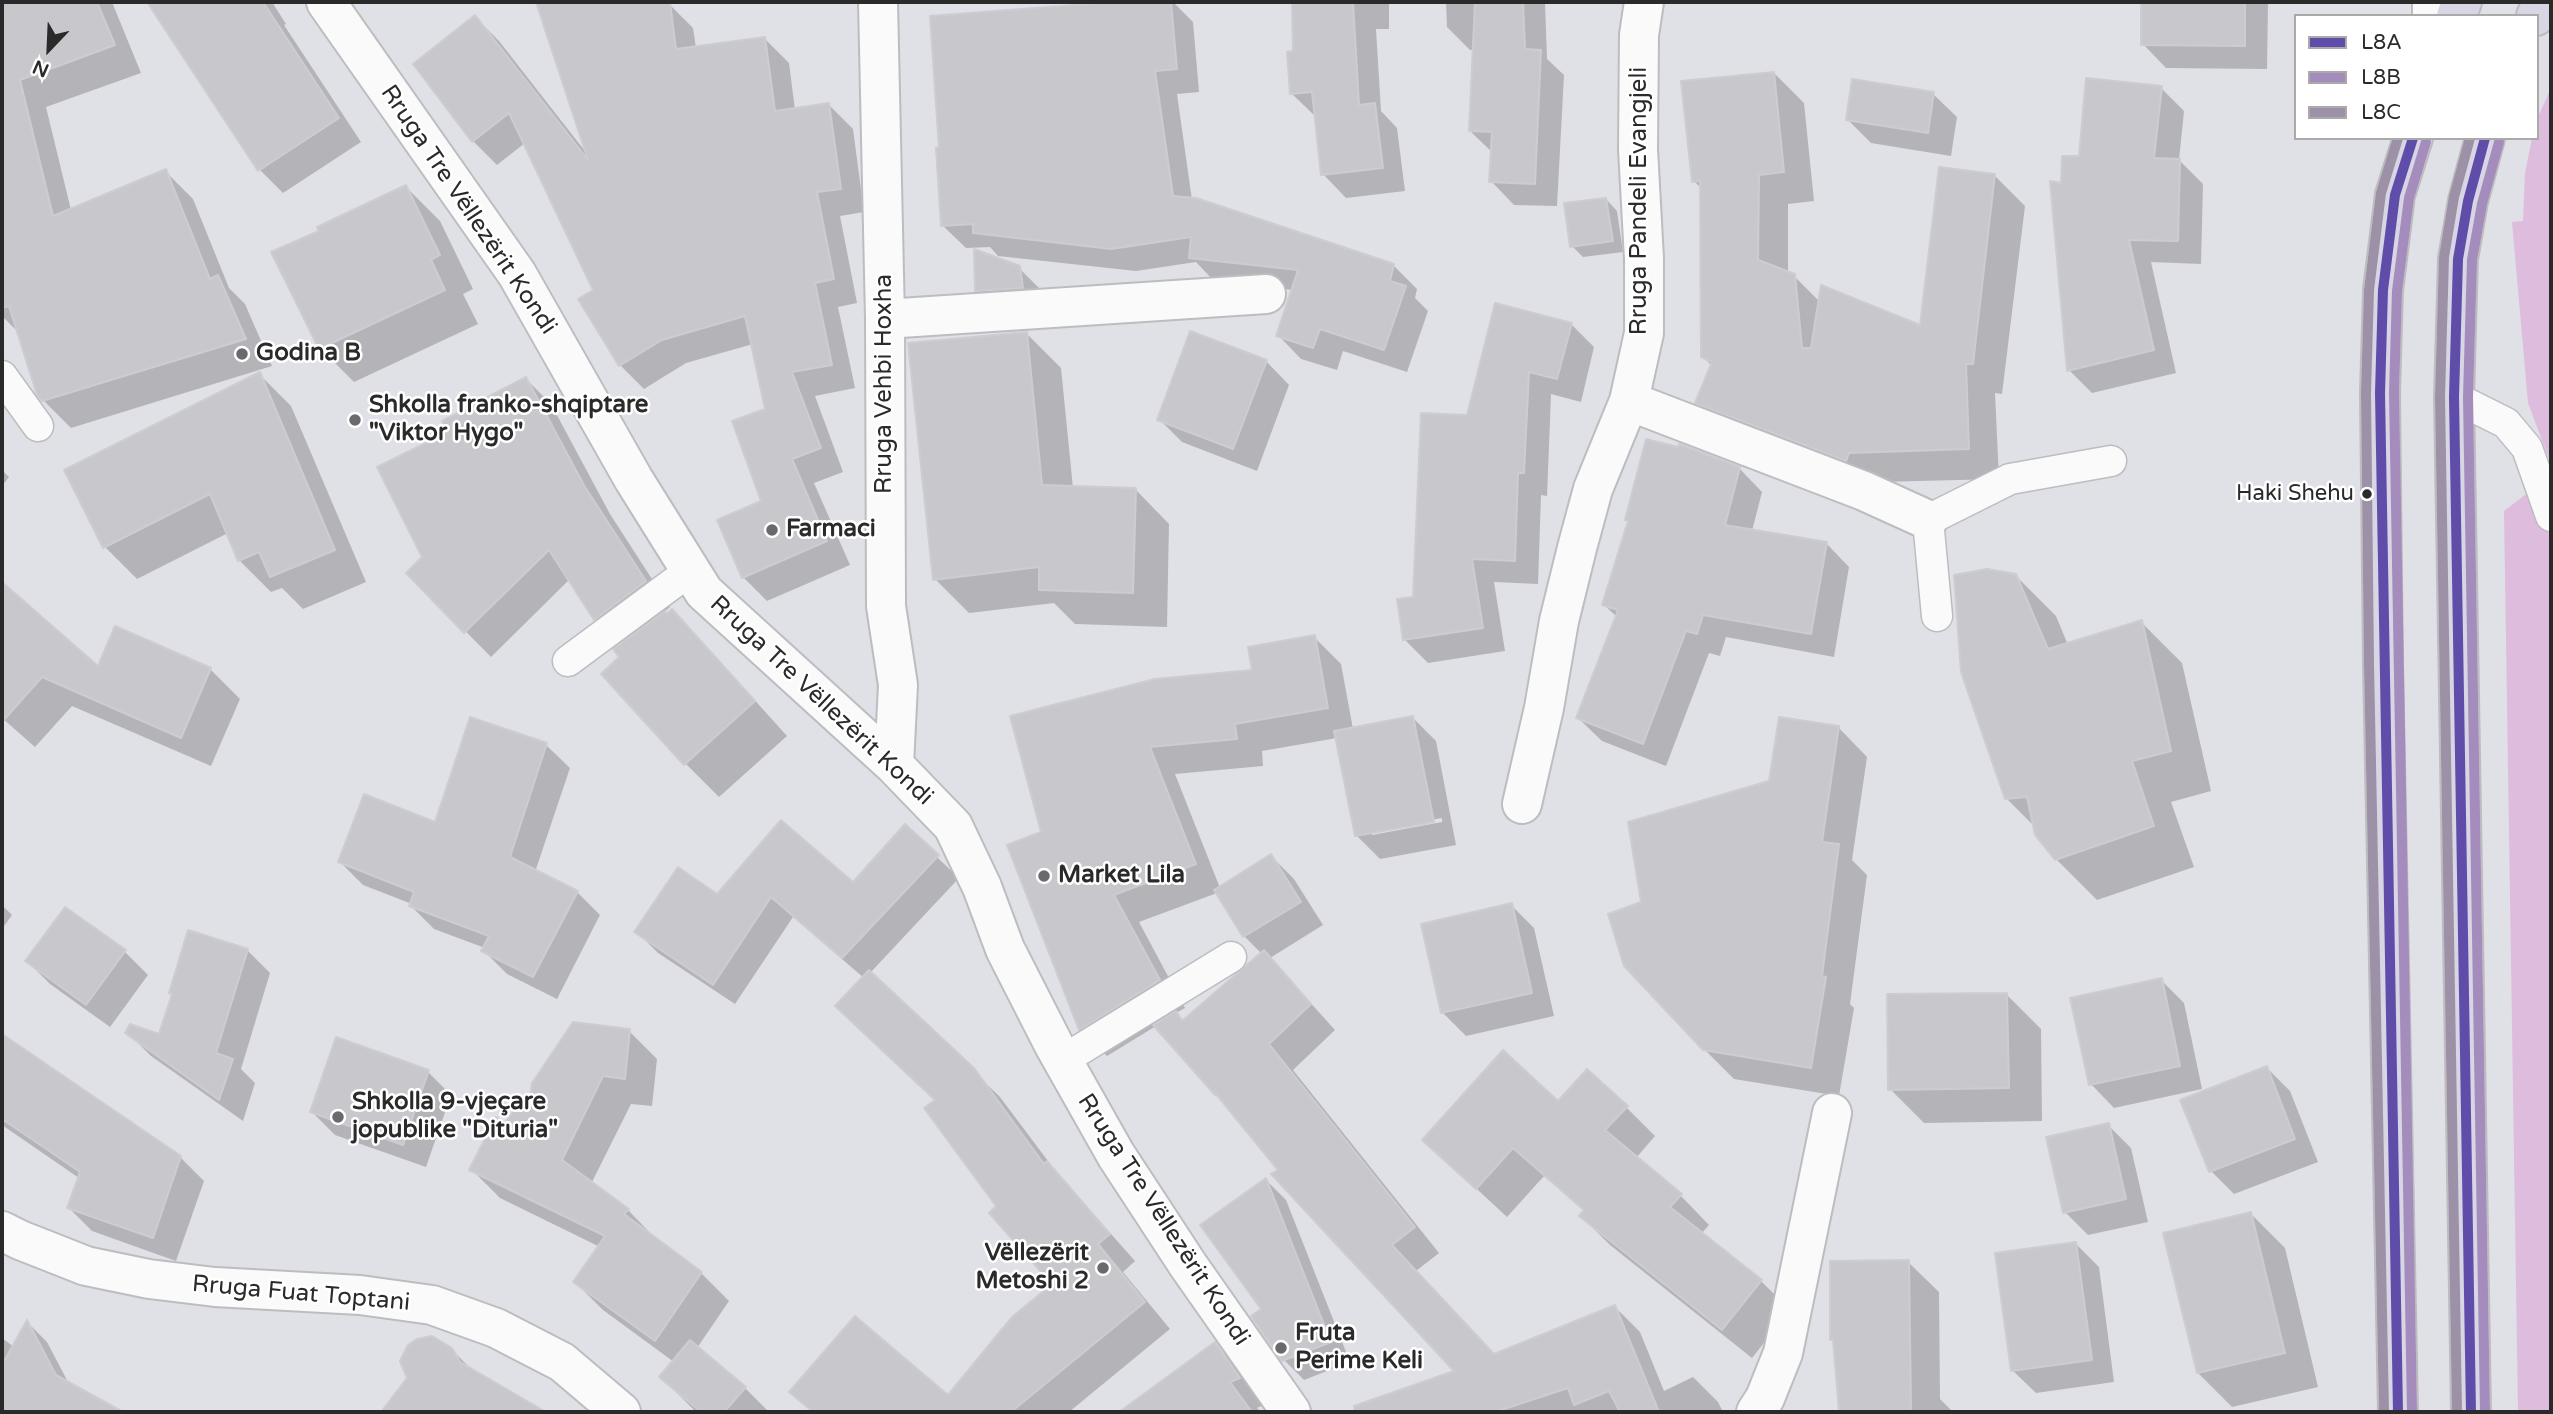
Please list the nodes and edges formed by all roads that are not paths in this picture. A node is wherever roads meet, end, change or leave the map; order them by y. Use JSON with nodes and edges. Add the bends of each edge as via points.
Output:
{"nodes":[{"id":1,"x":326,"y":2,"type":"edge"},
{"id":2,"x":878,"y":2,"type":"edge"},
{"id":3,"x":1644,"y":2,"type":"edge"},
{"id":4,"x":2412,"y":140,"type":"edge"},
{"id":5,"x":2484,"y":140,"type":"edge"},
{"id":6,"x":1266,"y":294,"type":"dead end"},
{"id":7,"x":885,"y":319,"type":"junction"},
{"id":8,"x":2,"y":376,"type":"edge"},
{"id":9,"x":2454,"y":397,"type":"junction"},
{"id":10,"x":1629,"y":401,"type":"junction"},
{"id":11,"x":38,"y":426,"type":"dead end"},
{"id":12,"x":2111,"y":461,"type":"dead end"},
{"id":13,"x":2551,"y":516,"type":"edge"},
{"id":14,"x":1928,"y":520,"type":"junction"},
{"id":15,"x":691,"y":570,"type":"junction"},
{"id":16,"x":1937,"y":616,"type":"dead end"},
{"id":17,"x":568,"y":661,"type":"dead end"},
{"id":18,"x":894,"y":765,"type":"junction"},
{"id":19,"x":1522,"y":804,"type":"dead end"},
{"id":20,"x":1231,"y":957,"type":"dead end"},
{"id":21,"x":1063,"y":1060,"type":"junction"},
{"id":22,"x":1832,"y":1113,"type":"dead end"},
{"id":23,"x":2,"y":1231,"type":"edge"},
{"id":24,"x":621,"y":1412,"type":"edge"},
{"id":25,"x":1291,"y":1412,"type":"edge"},
{"id":26,"x":1756,"y":1412,"type":"edge"},
{"id":27,"x":2398,"y":1412,"type":"edge"},
{"id":28,"x":2471,"y":1412,"type":"edge"}],
"edges":[{"from":1,"to":15,"type":"street","name":"Rruga Tre Vëllezërit Kondi","via":[[517,274],[634,480]]},
{"from":2,"to":7,"type":"street","name":"Rruga Vehbi Hoxha"},
{"from":3,"to":10,"type":"street","name":"Rruga Pandeli Evangjeli","via":[[1637,149],[1644,333]]},
{"from":4,"to":27,"type":"main road","via":[[2395,195],[2383,290],[2380,393]]},
{"from":5,"to":9,"type":"main road","via":[[2458,259]]},
{"from":6,"to":7,"type":"street"},
{"from":7,"to":18,"type":"street","name":"Rruga Vehbi Hoxha","via":[[886,606],[898,685]]},
{"from":8,"to":11,"type":"lane"},
{"from":9,"to":13,"type":"lane","via":[[2506,423],[2527,449]]},
{"from":9,"to":28,"type":"main road"},
{"from":10,"to":14,"type":"street"},
{"from":10,"to":19,"type":"street","name":"Rruga Pandeli Evangjeli","via":[[1593,489],[1577,548]]},
{"from":12,"to":14,"type":"lane","via":[[2010,479]]},
{"from":14,"to":16,"type":"lane"},
{"from":15,"to":17,"type":"lane"},
{"from":15,"to":18,"type":"street","name":"Rruga Tre Vëllezërit Kondi","via":[[704,592]]},
{"from":18,"to":21,"type":"street","name":"Rruga Tre Vëllezërit Kondi","via":[[953,826],[1005,949]]},
{"from":20,"to":21,"type":"lane"},
{"from":21,"to":25,"type":"street","name":"Rruga Tre Vëllezërit Kondi","via":[[1116,1155]]},
{"from":22,"to":26,"type":"street","via":[[1783,1353]]},
{"from":23,"to":24,"type":"street","name":"Rruga Fuat Toptani","via":[[86,1266],[149,1279],[432,1305],[496,1328],[562,1362]]}]}
